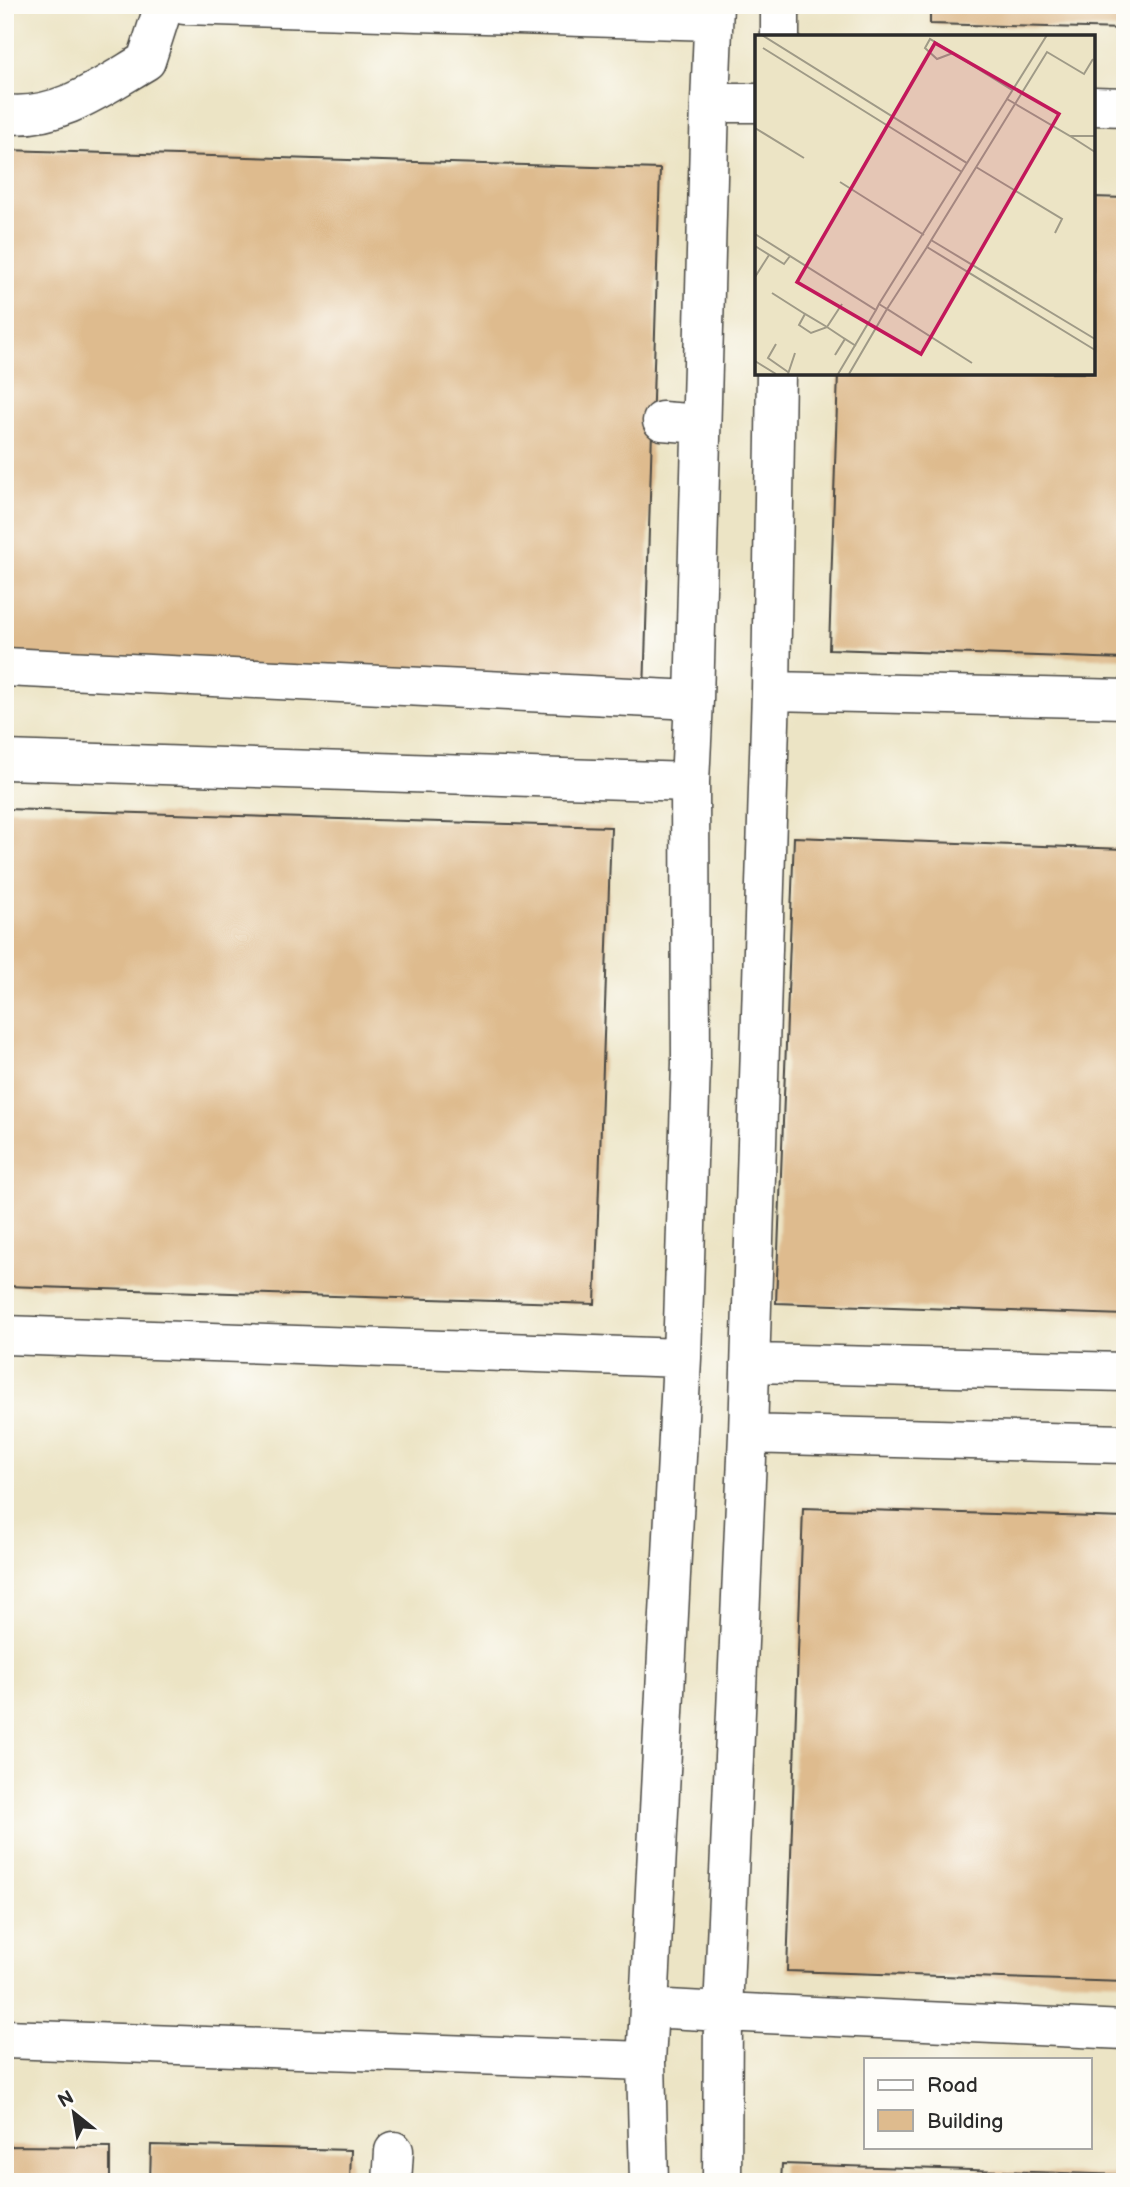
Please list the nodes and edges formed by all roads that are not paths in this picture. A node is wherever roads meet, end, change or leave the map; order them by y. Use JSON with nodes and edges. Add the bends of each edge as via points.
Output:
{"nodes":[{"id":1,"x":164,"y":5,"type":"edge"},
{"id":2,"x":184,"y":5,"type":"edge"},
{"id":3,"x":779,"y":5,"type":"edge"},
{"id":4,"x":714,"y":13,"type":"edge"},
{"id":5,"x":780,"y":35,"type":"edge"},
{"id":6,"x":710,"y":103,"type":"junction"},
{"id":7,"x":755,"y":103,"type":"edge"},
{"id":8,"x":1095,"y":106,"type":"edge"},
{"id":9,"x":1125,"y":107,"type":"edge"},
{"id":10,"x":5,"y":114,"type":"edge"},
{"id":11,"x":776,"y":374,"type":"edge"},
{"id":12,"x":662,"y":421,"type":"dead end"},
{"id":13,"x":701,"y":424,"type":"junction"},
{"id":14,"x":5,"y":667,"type":"edge"},
{"id":15,"x":771,"y":691,"type":"junction"},
{"id":16,"x":1125,"y":699,"type":"edge"},
{"id":17,"x":694,"y":700,"type":"junction"},
{"id":18,"x":5,"y":760,"type":"edge"},
{"id":19,"x":690,"y":782,"type":"junction"},
{"id":20,"x":5,"y":1335,"type":"edge"},
{"id":21,"x":682,"y":1357,"type":"junction"},
{"id":22,"x":750,"y":1363,"type":"junction"},
{"id":23,"x":1125,"y":1373,"type":"edge"},
{"id":24,"x":748,"y":1434,"type":"junction"},
{"id":25,"x":1125,"y":1444,"type":"edge"},
{"id":26,"x":649,"y":2008,"type":"junction"},
{"id":27,"x":723,"y":2012,"type":"junction"},
{"id":28,"x":1125,"y":2030,"type":"edge"},
{"id":29,"x":5,"y":2039,"type":"edge"},
{"id":30,"x":646,"y":2061,"type":"junction"},
{"id":31,"x":649,"y":2182,"type":"edge"},
{"id":32,"x":722,"y":2182,"type":"edge"}],
"edges":[{"from":1,"to":10,"type":"lane","via":[[146,61],[74,103],[25,116]]},
{"from":2,"to":4,"type":"lane"},
{"from":3,"to":5,"type":"lane"},
{"from":4,"to":6,"type":"lane"},
{"from":6,"to":7,"type":"lane"},
{"from":6,"to":13,"type":"lane"},
{"from":8,"to":9,"type":"lane"},
{"from":11,"to":15,"type":"lane"},
{"from":12,"to":13,"type":"lane"},
{"from":13,"to":17,"type":"lane"},
{"from":14,"to":17,"type":"lane"},
{"from":15,"to":16,"type":"lane"},
{"from":15,"to":22,"type":"lane"},
{"from":17,"to":19,"type":"lane"},
{"from":18,"to":19,"type":"lane"},
{"from":19,"to":21,"type":"lane","via":[[691,1063]]},
{"from":20,"to":21,"type":"lane"},
{"from":21,"to":26,"type":"lane"},
{"from":22,"to":23,"type":"lane"},
{"from":22,"to":24,"type":"lane"},
{"from":24,"to":25,"type":"lane"},
{"from":24,"to":27,"type":"lane"},
{"from":26,"to":27,"type":"lane"},
{"from":26,"to":30,"type":"lane"},
{"from":27,"to":28,"type":"lane"},
{"from":27,"to":32,"type":"lane"},
{"from":29,"to":30,"type":"lane"},
{"from":30,"to":31,"type":"lane"}]}
